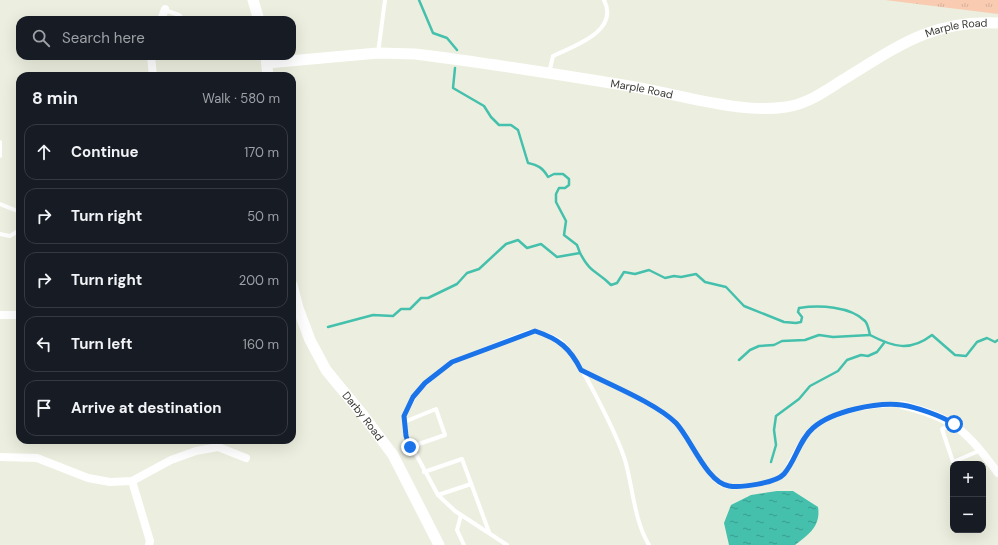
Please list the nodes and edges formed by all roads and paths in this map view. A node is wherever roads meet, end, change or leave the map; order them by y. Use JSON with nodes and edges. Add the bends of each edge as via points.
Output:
{"nodes":[{"id":1,"x":253,"y":0,"type":"edge"},
{"id":2,"x":385,"y":0,"type":"edge"},
{"id":3,"x":604,"y":0,"type":"edge"},
{"id":4,"x":165,"y":10,"type":"joint"},
{"id":5,"x":163,"y":16,"type":"edge"},
{"id":6,"x":180,"y":16,"type":"edge"},
{"id":7,"x":257,"y":16,"type":"edge"},
{"id":8,"x":998,"y":23,"type":"edge"},
{"id":9,"x":378,"y":53,"type":"junction"},
{"id":10,"x":296,"y":57,"type":"edge"},
{"id":11,"x":152,"y":60,"type":"edge"},
{"id":12,"x":266,"y":60,"type":"edge"},
{"id":13,"x":153,"y":72,"type":"edge"},
{"id":14,"x":268,"y":72,"type":"edge"},
{"id":15,"x":549,"y":73,"type":"junction"},
{"id":16,"x":0,"y":142,"type":"edge"},
{"id":17,"x":0,"y":156,"type":"edge"},
{"id":18,"x":0,"y":204,"type":"edge"},
{"id":19,"x":16,"y":210,"type":"edge"},
{"id":20,"x":16,"y":232,"type":"edge"},
{"id":21,"x":0,"y":234,"type":"edge"},
{"id":22,"x":296,"y":300,"type":"edge"},
{"id":23,"x":0,"y":315,"type":"edge"},
{"id":24,"x":16,"y":315,"type":"edge"},
{"id":25,"x":581,"y":370,"type":"junction"},
{"id":26,"x":902,"y":405,"type":"joint"},
{"id":27,"x":404,"y":422,"type":"junction"},
{"id":28,"x":954,"y":424,"type":"junction"},
{"id":29,"x":410,"y":447,"type":"junction"},
{"id":30,"x":981,"y":450,"type":"junction"},
{"id":31,"x":0,"y":457,"type":"edge"},
{"id":32,"x":246,"y":458,"type":"dead end"},
{"id":33,"x":424,"y":472,"type":"junction"},
{"id":34,"x":998,"y":474,"type":"edge"},
{"id":35,"x":132,"y":481,"type":"junction"},
{"id":36,"x":471,"y":484,"type":"junction"},
{"id":37,"x":438,"y":495,"type":"junction"},
{"id":38,"x":461,"y":515,"type":"junction"},
{"id":39,"x":489,"y":532,"type":"junction"},
{"id":40,"x":149,"y":545,"type":"edge"},
{"id":41,"x":439,"y":545,"type":"edge"},
{"id":42,"x":464,"y":545,"type":"edge"},
{"id":43,"x":507,"y":545,"type":"edge"},
{"id":44,"x":649,"y":545,"type":"edge"}],
"edges":[{"from":1,"to":7,"type":"street"},
{"from":2,"to":9,"type":"lane"},
{"from":3,"to":15,"type":"lane","via":[[607,6],[606,22],[599,33],[553,56]]},
{"from":4,"to":5,"type":"street"},
{"from":4,"to":6,"type":"lane"},
{"from":8,"to":15,"type":"street","name":"Marple Road","via":[[965,23],[929,31],[896,47],[813,98],[787,107],[741,107]]},
{"from":9,"to":10,"type":"street","name":"Marple Road"},
{"from":9,"to":15,"type":"street","name":"Marple Road","via":[[415,54]]},
{"from":11,"to":13,"type":"street"},
{"from":12,"to":14,"type":"street"},
{"from":16,"to":17,"type":"lane"},
{"from":18,"to":19,"type":"lane"},
{"from":20,"to":21,"type":"lane","via":[[10,236]]},
{"from":22,"to":41,"type":"street","name":"Darby Road","via":[[310,340],[326,370],[393,455]]},
{"from":23,"to":24,"type":"street"},
{"from":25,"to":26,"type":"lane","via":[[664,413],[687,437],[712,475],[722,485],[731,486],[747,486],[770,481],[784,474],[802,441],[813,428],[829,418],[849,410]]},
{"from":25,"to":27,"type":"lane","via":[[574,356],[560,342],[535,331],[528,332],[452,362],[442,369],[413,397],[406,410]]},
{"from":25,"to":44,"type":"lane","via":[[619,441],[641,525]]},
{"from":26,"to":28,"type":"street"},
{"from":27,"to":29,"type":"lane"},
{"from":27,"to":29,"type":"lane","via":[[436,408],[445,434]]},
{"from":28,"to":30,"type":"street"},
{"from":28,"to":30,"type":"lane","via":[[942,429],[953,462]]},
{"from":29,"to":33,"type":"lane"},
{"from":30,"to":34,"type":"street"},
{"from":31,"to":35,"type":"street","via":[[37,458],[88,478],[110,482]]},
{"from":32,"to":35,"type":"street","via":[[218,447],[196,451],[171,460]]},
{"from":33,"to":36,"type":"lane","via":[[462,459]]},
{"from":33,"to":37,"type":"lane"},
{"from":35,"to":40,"type":"street"},
{"from":36,"to":37,"type":"lane"},
{"from":36,"to":39,"type":"lane"},
{"from":37,"to":38,"type":"lane"},
{"from":38,"to":39,"type":"lane"},
{"from":38,"to":42,"type":"lane","via":[[457,530]]},
{"from":39,"to":43,"type":"lane"}]}
